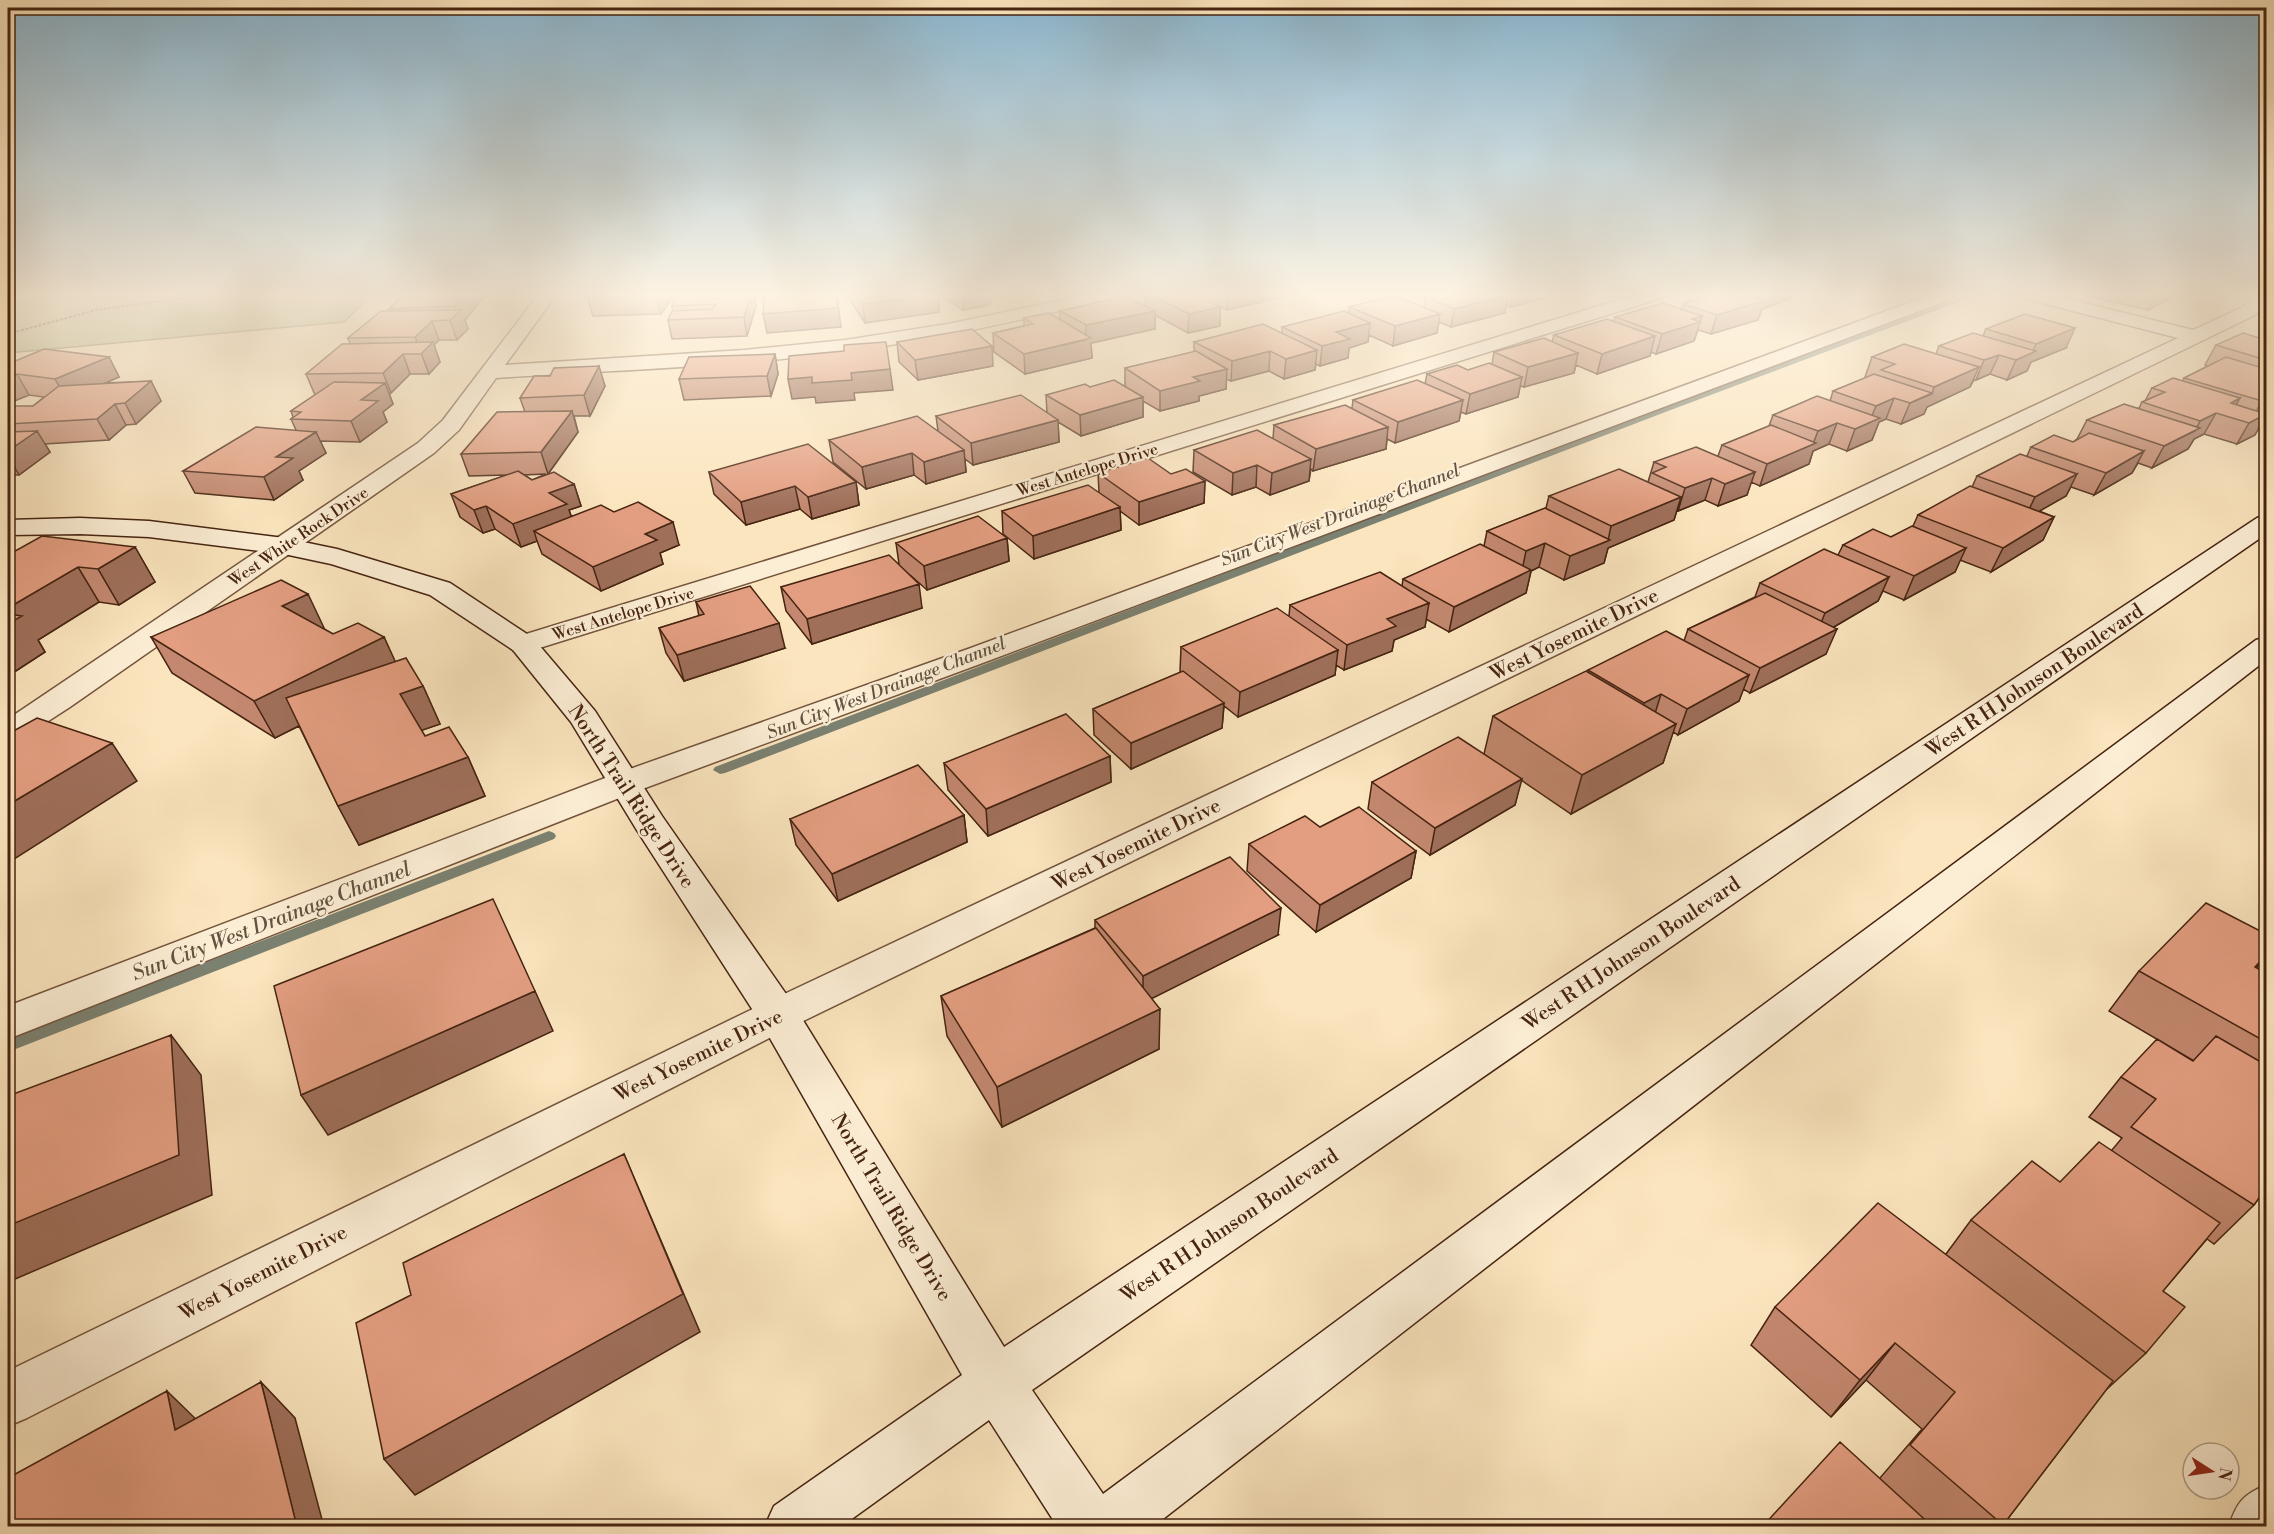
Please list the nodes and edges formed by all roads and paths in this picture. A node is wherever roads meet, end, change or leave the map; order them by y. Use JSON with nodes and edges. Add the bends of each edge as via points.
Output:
{"nodes":[{"id":1,"x":496,"y":367,"type":"edge"},
{"id":2,"x":571,"y":367,"type":"edge"},
{"id":3,"x":1420,"y":367,"type":"edge"},
{"id":4,"x":1753,"y":367,"type":"edge"},
{"id":5,"x":2130,"y":367,"type":"edge"},
{"id":6,"x":492,"y":372,"type":"junction"},
{"id":7,"x":2266,"y":523,"type":"edge"},
{"id":8,"x":8,"y":528,"type":"edge"},
{"id":9,"x":284,"y":546,"type":"junction"},
{"id":10,"x":523,"y":644,"type":"junction"},
{"id":11,"x":2266,"y":646,"type":"edge"},
{"id":12,"x":8,"y":733,"type":"edge"},
{"id":13,"x":635,"y":799,"type":"junction"},
{"id":14,"x":778,"y":1015,"type":"junction"},
{"id":15,"x":8,"y":1023,"type":"edge"},
{"id":16,"x":996,"y":1383,"type":"junction"},
{"id":17,"x":8,"y":1399,"type":"edge"},
{"id":18,"x":2266,"y":1514,"type":"edge"},
{"id":19,"x":794,"y":1527,"type":"edge"},
{"id":20,"x":1090,"y":1527,"type":"edge"},
{"id":21,"x":1108,"y":1527,"type":"edge"},
{"id":22,"x":2258,"y":1527,"type":"edge"}],
"edges":[{"from":1,"to":6,"type":"street","name":"West White Rock Drive"},
{"from":2,"to":6,"type":"street"},
{"from":3,"to":10,"type":"street","name":"West Antelope Drive"},
{"from":4,"to":13,"type":"street","via":[[990,651]]},
{"from":5,"to":14,"type":"street","name":"West Yosemite Drive"},
{"from":6,"to":9,"type":"street","name":"West White Rock Drive","via":[[451,425],[426,448]]},
{"from":7,"to":16,"type":"street","name":"West R H Johnson Boulevard"},
{"from":8,"to":9,"type":"street","name":"North Trail Ridge Drive","via":[[114,527]]},
{"from":9,"to":10,"type":"street","name":"North Trail Ridge Drive","via":[[337,557],[440,589]]},
{"from":9,"to":12,"type":"street","name":"West White Rock Drive"},
{"from":10,"to":13,"type":"street","name":"North Trail Ridge Drive","via":[[584,718]]},
{"from":11,"to":21,"type":"street"},
{"from":13,"to":14,"type":"street","name":"North Trail Ridge Drive"},
{"from":13,"to":15,"type":"street"},
{"from":14,"to":16,"type":"street","name":"North Trail Ridge Drive"},
{"from":14,"to":17,"type":"street","name":"West Yosemite Drive"},
{"from":16,"to":19,"type":"street","name":"West R H Johnson Boulevard"},
{"from":16,"to":20,"type":"street","name":"North Trail Ridge Drive"},
{"from":18,"to":22,"type":"street"}]}
